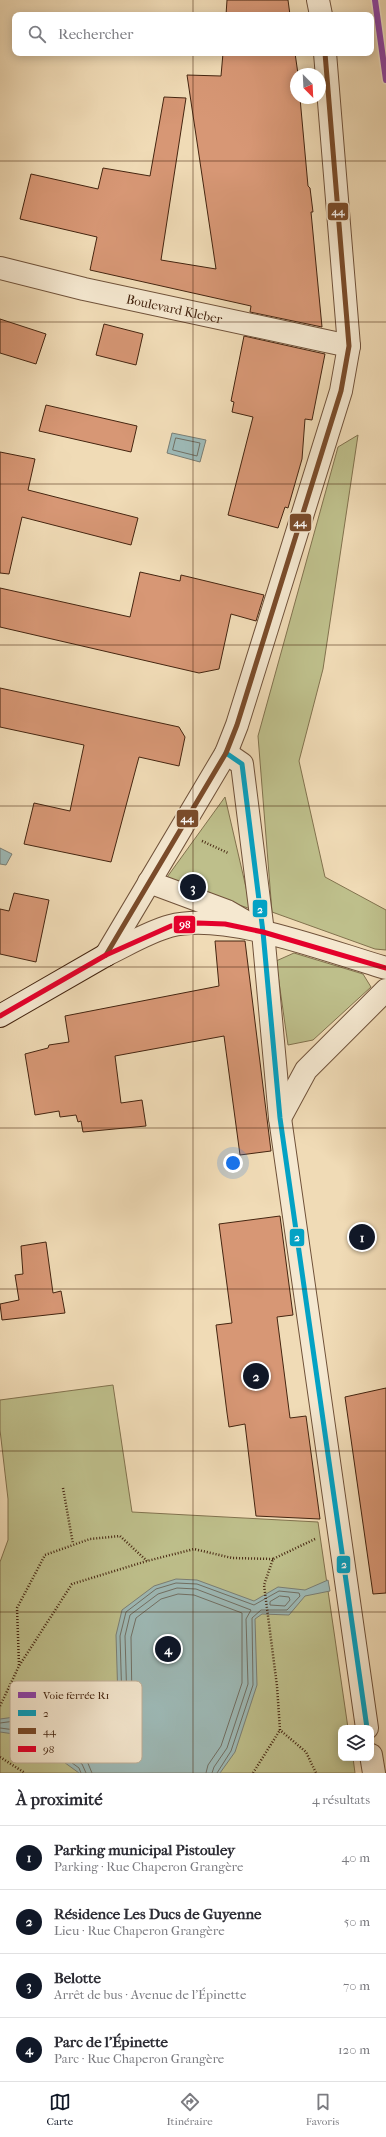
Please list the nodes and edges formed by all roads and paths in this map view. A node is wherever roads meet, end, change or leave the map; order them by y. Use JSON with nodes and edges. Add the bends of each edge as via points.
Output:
{"nodes":[{"id":1,"x":318,"y":0,"type":"edge"},
{"id":2,"x":320,"y":12,"type":"edge"},
{"id":3,"x":325,"y":56,"type":"edge"},
{"id":4,"x":0,"y":268,"type":"edge"},
{"id":5,"x":349,"y":346,"type":"junction"},
{"id":6,"x":226,"y":753,"type":"junction"},
{"id":7,"x":180,"y":832,"type":"junction"},
{"id":8,"x":254,"y":865,"type":"junction"},
{"id":9,"x":149,"y":882,"type":"junction"},
{"id":10,"x":263,"y":932,"type":"junction"},
{"id":11,"x":106,"y":955,"type":"junction"},
{"id":12,"x":386,"y":968,"type":"edge"},
{"id":13,"x":386,"y":990,"type":"edge"},
{"id":14,"x":0,"y":1016,"type":"edge"},
{"id":15,"x":280,"y":1118,"type":"junction"},
{"id":16,"x":63,"y":1488,"type":"dead end"},
{"id":17,"x":339,"y":1529,"type":"junction"},
{"id":18,"x":73,"y":1544,"type":"junction"},
{"id":19,"x":273,"y":1559,"type":"junction"},
{"id":20,"x":147,"y":1561,"type":"junction"},
{"id":21,"x":18,"y":1666,"type":"junction"},
{"id":22,"x":11,"y":1681,"type":"edge"},
{"id":23,"x":10,"y":1684,"type":"edge"},
{"id":24,"x":0,"y":1706,"type":"edge"},
{"id":25,"x":367,"y":1725,"type":"edge"},
{"id":26,"x":280,"y":1730,"type":"junction"},
{"id":27,"x":0,"y":1757,"type":"edge"},
{"id":28,"x":372,"y":1761,"type":"edge"},
{"id":29,"x":25,"y":1773,"type":"edge"},
{"id":30,"x":253,"y":1773,"type":"edge"},
{"id":31,"x":316,"y":1773,"type":"edge"},
{"id":32,"x":374,"y":1773,"type":"edge"}],
"edges":[{"from":1,"to":2,"type":"street"},
{"from":3,"to":5,"type":"street"},
{"from":4,"to":5,"type":"street","name":"Boulevard Kleber","via":[[84,290]]},
{"from":5,"to":6,"type":"street","via":[[341,391],[237,725]]},
{"from":6,"to":7,"type":"street"},
{"from":6,"to":8,"type":"street","via":[[242,764]]},
{"from":7,"to":8,"type":"path"},
{"from":7,"to":9,"type":"street"},
{"from":8,"to":10,"type":"street"},
{"from":9,"to":10,"type":"street","via":[[227,911]]},
{"from":9,"to":11,"type":"street"},
{"from":10,"to":11,"type":"street","via":[[225,924],[171,926]]},
{"from":10,"to":12,"type":"street"},
{"from":10,"to":15,"type":"street"},
{"from":11,"to":14,"type":"street"},
{"from":13,"to":15,"type":"street","via":[[306,1070]]},
{"from":15,"to":17,"type":"street"},
{"from":16,"to":18,"type":"path"},
{"from":17,"to":19,"type":"path"},
{"from":17,"to":25,"type":"street"},
{"from":18,"to":20,"type":"path","via":[[90,1539],[120,1536]]},
{"from":18,"to":21,"type":"path","via":[[45,1555],[17,1608]]},
{"from":19,"to":20,"type":"path","via":[[232,1558],[194,1550]]},
{"from":19,"to":26,"type":"path","via":[[264,1585]]},
{"from":20,"to":21,"type":"path","via":[[72,1584]]},
{"from":21,"to":22,"type":"path"},
{"from":23,"to":24,"type":"path"},
{"from":26,"to":30,"type":"path"},
{"from":26,"to":31,"type":"path","via":[[306,1752]]},
{"from":27,"to":29,"type":"path"},
{"from":28,"to":32,"type":"street"}]}
